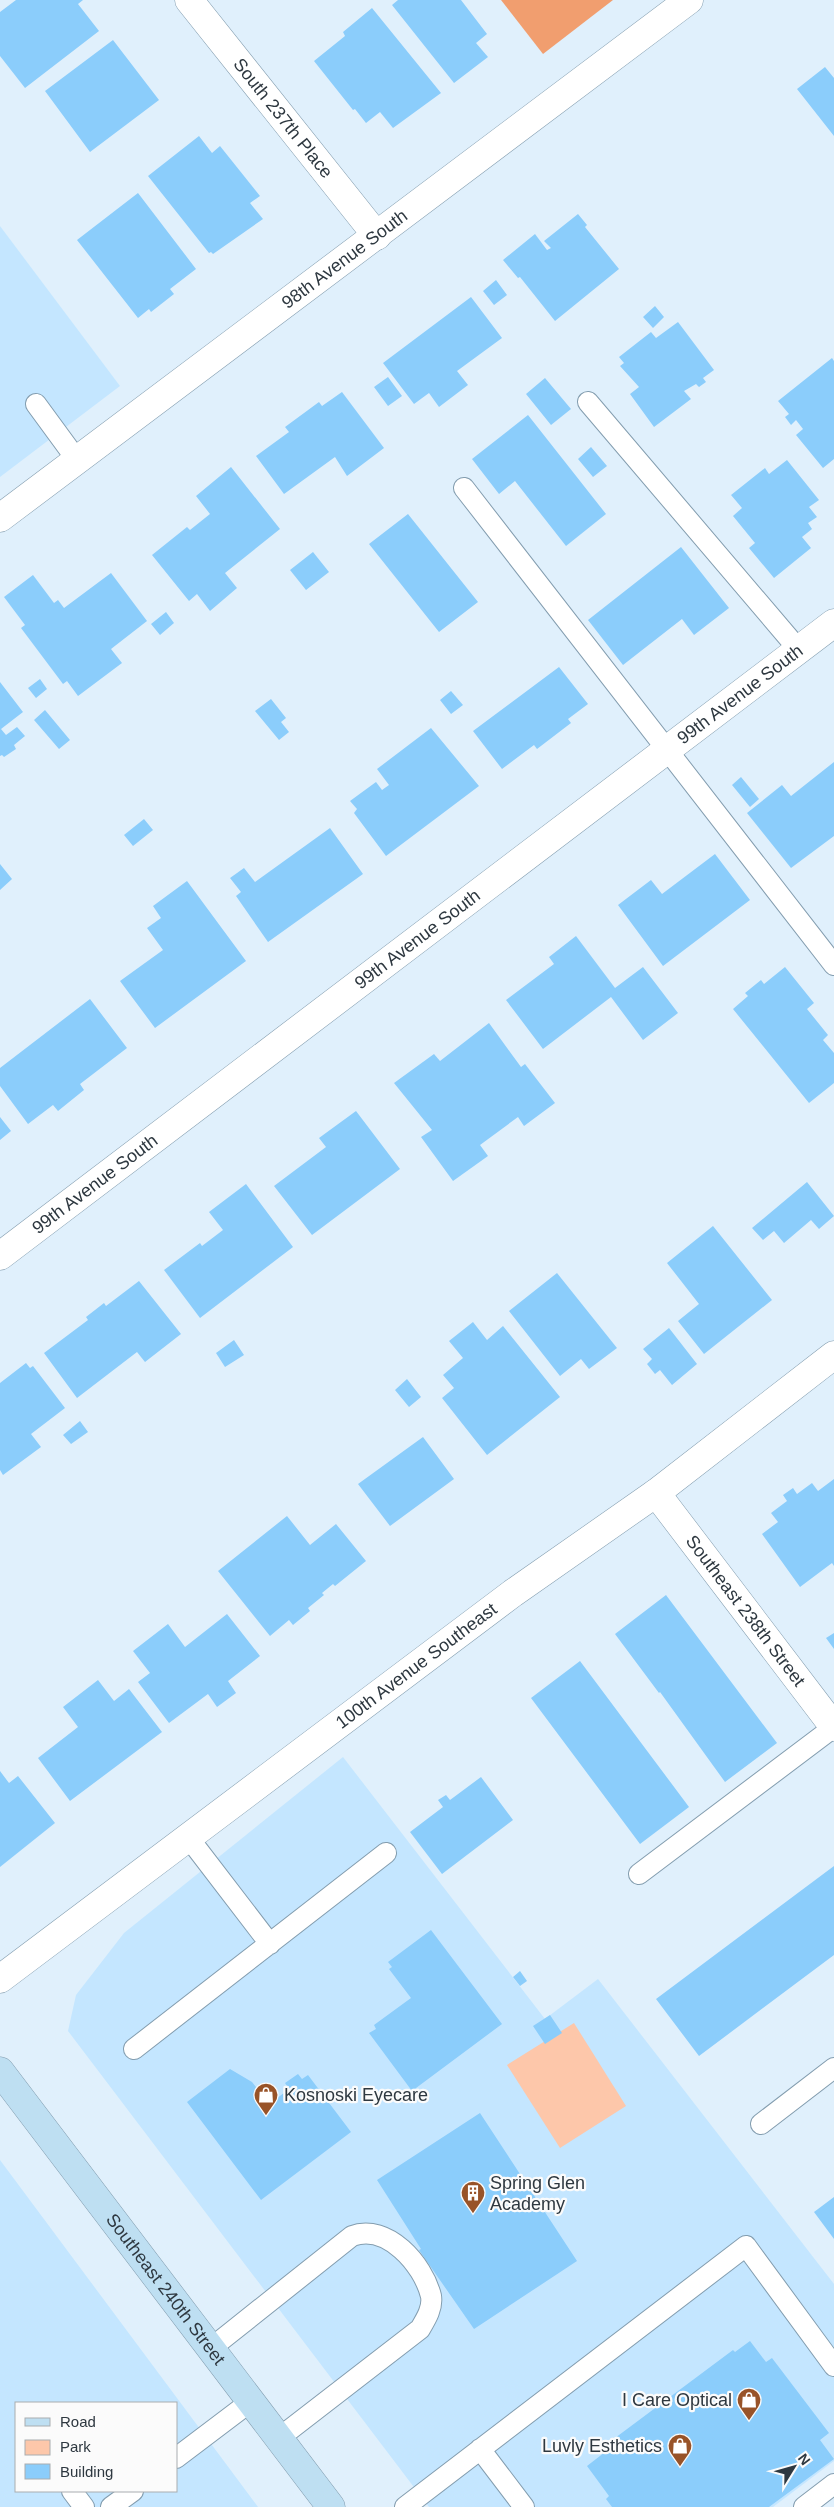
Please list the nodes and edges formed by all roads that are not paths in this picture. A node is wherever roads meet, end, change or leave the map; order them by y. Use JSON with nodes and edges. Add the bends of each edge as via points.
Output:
{"nodes":[{"id":1,"x":189,"y":0,"type":"edge"},
{"id":2,"x":689,"y":0,"type":"edge"},
{"id":3,"x":377,"y":236,"type":"junction"},
{"id":4,"x":588,"y":402,"type":"dead end"},
{"id":5,"x":36,"y":404,"type":"dead end"},
{"id":6,"x":78,"y":460,"type":"junction"},
{"id":7,"x":464,"y":488,"type":"dead end"},
{"id":8,"x":0,"y":518,"type":"edge"},
{"id":9,"x":834,"y":623,"type":"edge"},
{"id":10,"x":798,"y":650,"type":"junction"},
{"id":11,"x":667,"y":750,"type":"junction"},
{"id":12,"x":834,"y":966,"type":"edge"},
{"id":13,"x":0,"y":1256,"type":"edge"},
{"id":14,"x":834,"y":1355,"type":"edge"},
{"id":15,"x":656,"y":1493,"type":"junction"},
{"id":16,"x":834,"y":1727,"type":"edge"},
{"id":17,"x":188,"y":1837,"type":"junction"},
{"id":18,"x":386,"y":1853,"type":"dead end"},
{"id":19,"x":639,"y":1874,"type":"dead end"},
{"id":20,"x":270,"y":1944,"type":"junction"},
{"id":21,"x":0,"y":1979,"type":"edge"},
{"id":22,"x":134,"y":2049,"type":"dead end"},
{"id":23,"x":834,"y":2068,"type":"edge"},
{"id":24,"x":0,"y":2071,"type":"edge"},
{"id":25,"x":761,"y":2124,"type":"dead end"},
{"id":26,"x":210,"y":2349,"type":"junction"},
{"id":27,"x":834,"y":2366,"type":"edge"},
{"id":28,"x":250,"y":2402,"type":"junction"},
{"id":29,"x":279,"y":2438,"type":"junction"},
{"id":30,"x":480,"y":2449,"type":"junction"},
{"id":31,"x":178,"y":2456,"type":"edge"},
{"id":32,"x":834,"y":2484,"type":"edge"},
{"id":33,"x":73,"y":2492,"type":"edge"},
{"id":34,"x":132,"y":2492,"type":"edge"},
{"id":35,"x":84,"y":2507,"type":"edge"},
{"id":36,"x":111,"y":2507,"type":"edge"},
{"id":37,"x":331,"y":2507,"type":"edge"},
{"id":38,"x":404,"y":2507,"type":"edge"},
{"id":39,"x":524,"y":2507,"type":"edge"},
{"id":40,"x":804,"y":2507,"type":"edge"}],
"edges":[{"from":1,"to":3,"type":"street","name":"South 237th Place"},
{"from":2,"to":3,"type":"street","name":"98th Avenue South"},
{"from":3,"to":6,"type":"street","name":"98th Avenue South"},
{"from":4,"to":10,"type":"lane"},
{"from":5,"to":6,"type":"lane"},
{"from":6,"to":8,"type":"street","name":"98th Avenue South"},
{"from":7,"to":11,"type":"lane"},
{"from":9,"to":10,"type":"street","name":"99th Avenue South"},
{"from":10,"to":11,"type":"street","name":"99th Avenue South"},
{"from":11,"to":12,"type":"lane"},
{"from":11,"to":13,"type":"street","name":"99th Avenue South"},
{"from":14,"to":15,"type":"street","name":"100th Avenue Southeast"},
{"from":15,"to":16,"type":"street","name":"Southeast 238th Street"},
{"from":15,"to":17,"type":"street","name":"100th Avenue Southeast","via":[[506,1599]]},
{"from":16,"to":19,"type":"lane"},
{"from":17,"to":20,"type":"lane"},
{"from":17,"to":21,"type":"street","name":"100th Avenue Southeast"},
{"from":18,"to":20,"type":"lane"},
{"from":20,"to":22,"type":"lane"},
{"from":23,"to":25,"type":"lane"},
{"from":24,"to":26,"type":"main road","name":"Southeast 240th Street"},
{"from":26,"to":28,"type":"main road","name":"Southeast 240th Street"},
{"from":26,"to":29,"type":"lane","via":[[352,2236],[372,2232],[406,2253],[431,2297],[430,2309],[420,2329]]},
{"from":27,"to":30,"type":"lane","via":[[746,2246]]},
{"from":28,"to":29,"type":"main road","name":"Southeast 240th Street"},
{"from":28,"to":31,"type":"lane"},
{"from":29,"to":37,"type":"main road","name":"Southeast 240th Street"},
{"from":30,"to":38,"type":"lane"},
{"from":30,"to":39,"type":"lane"},
{"from":32,"to":40,"type":"lane"},
{"from":33,"to":35,"type":"lane"},
{"from":34,"to":36,"type":"lane"}]}
